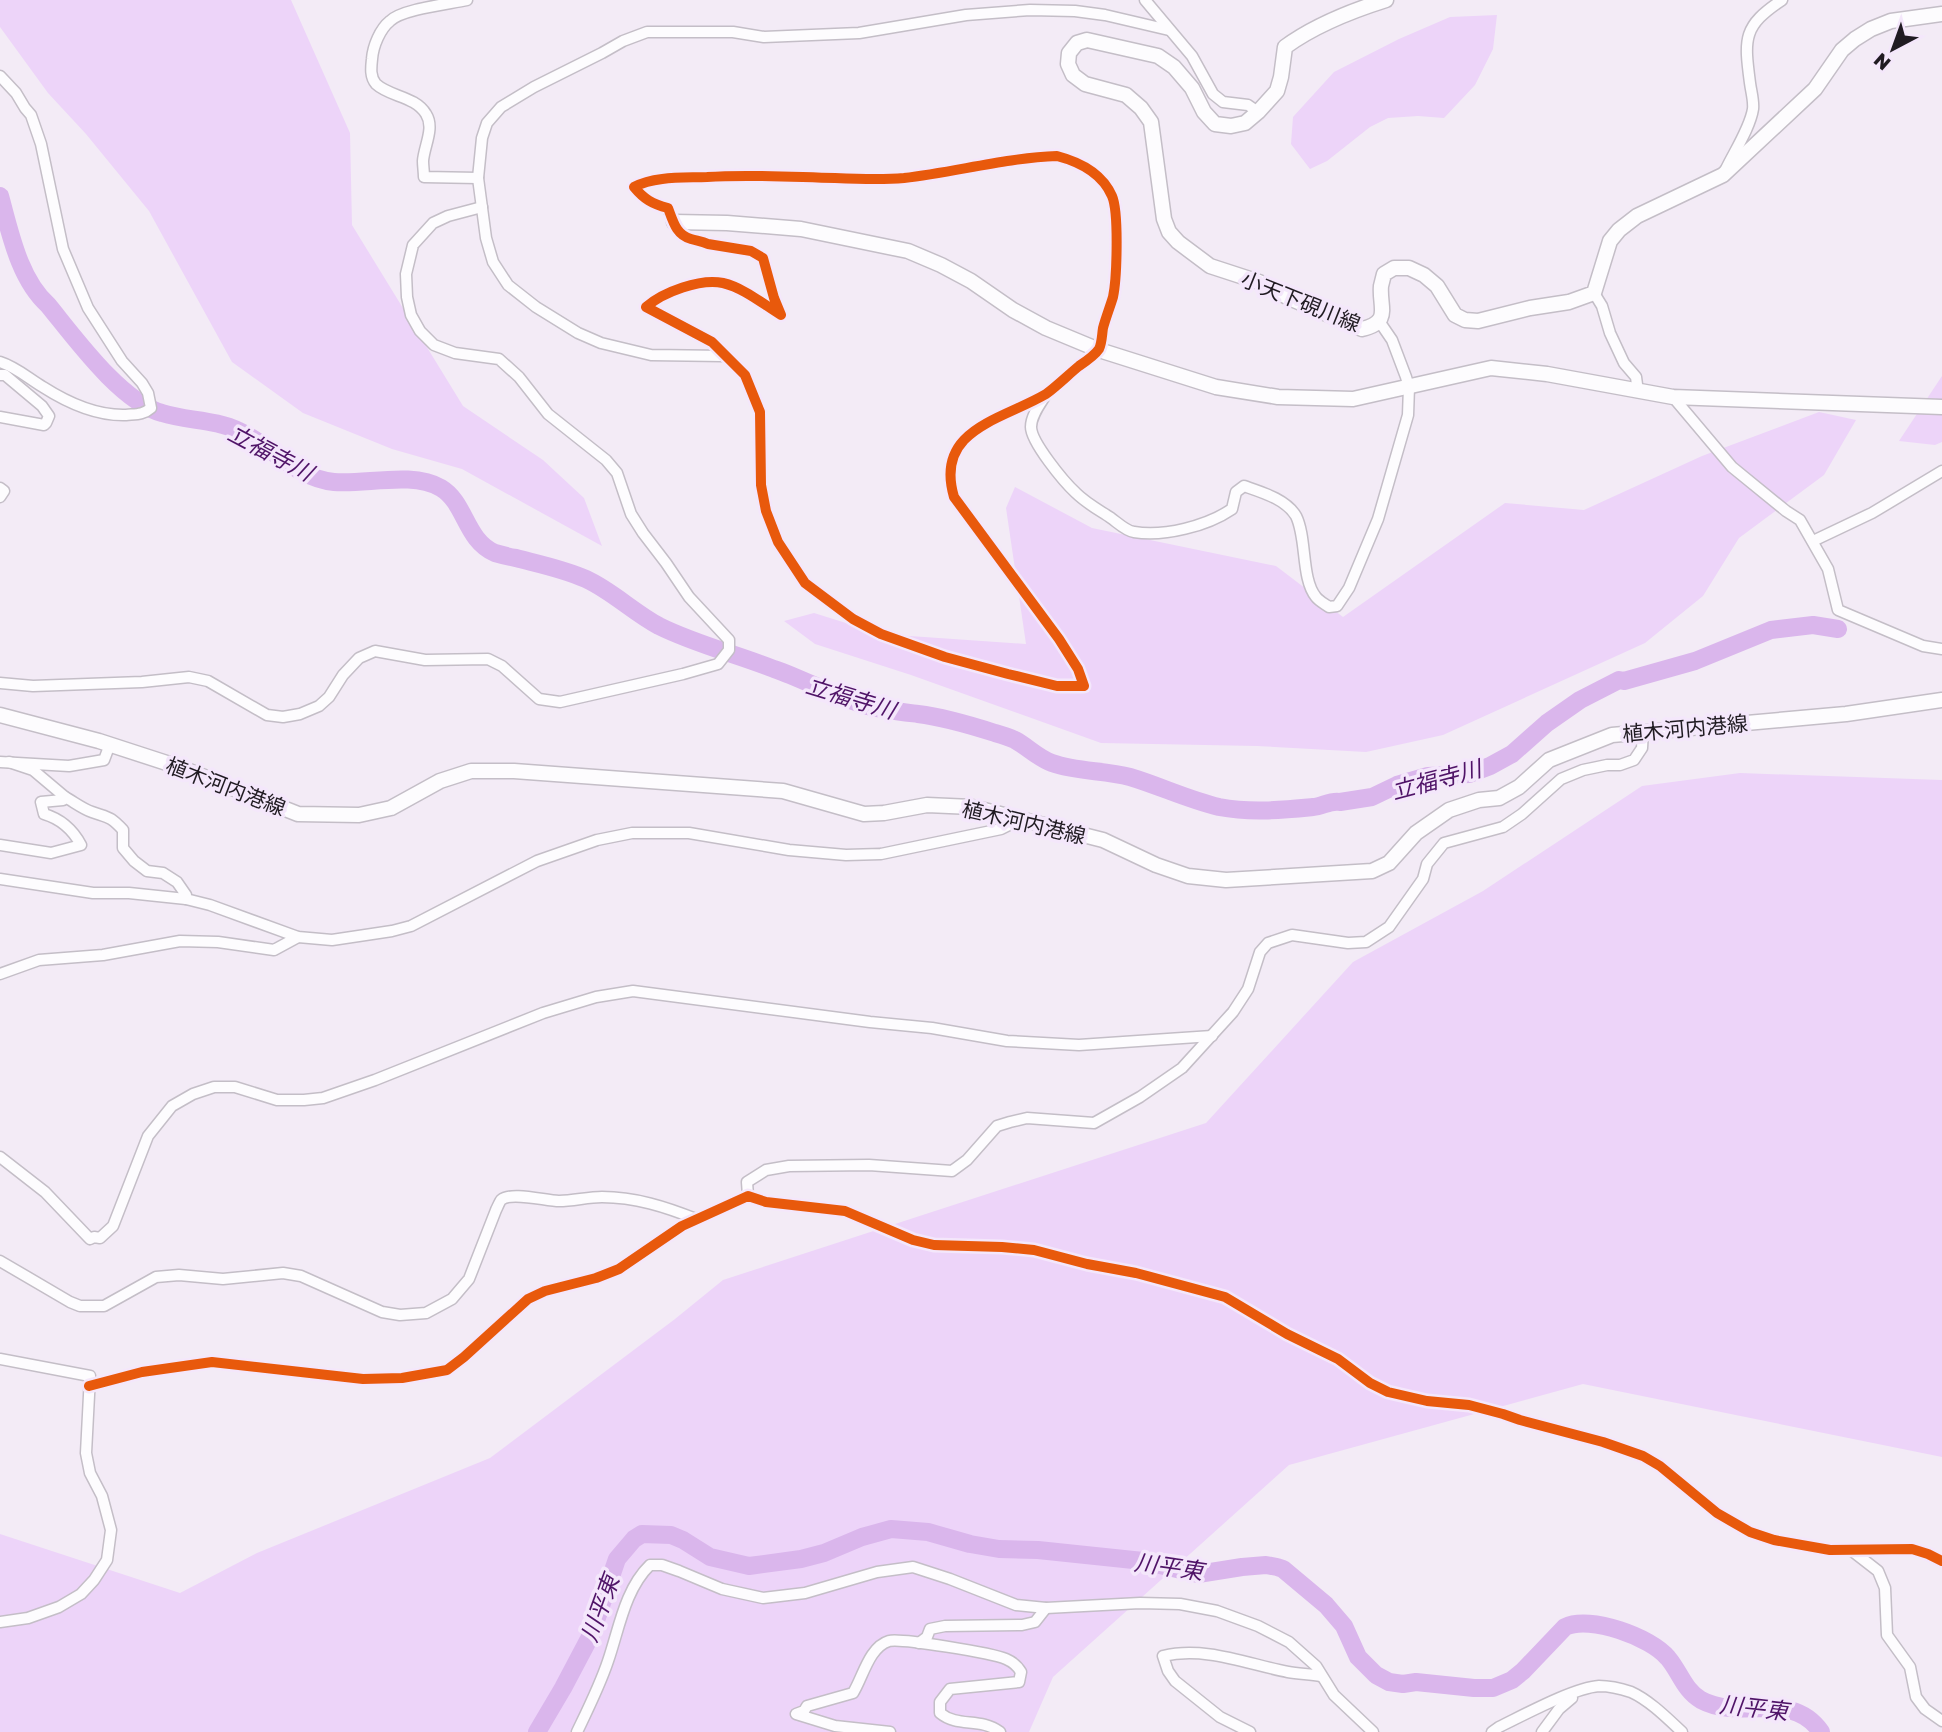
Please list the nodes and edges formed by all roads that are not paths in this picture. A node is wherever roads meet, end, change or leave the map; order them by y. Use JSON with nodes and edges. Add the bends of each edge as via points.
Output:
{"nodes":[{"id":1,"x":467,"y":0,"type":"edge"},
{"id":2,"x":1145,"y":0,"type":"edge"},
{"id":3,"x":1386,"y":0,"type":"edge"},
{"id":4,"x":1782,"y":0,"type":"edge"},
{"id":5,"x":1942,"y":14,"type":"edge"},
{"id":6,"x":1169,"y":30,"type":"junction"},
{"id":7,"x":0,"y":76,"type":"edge"},
{"id":8,"x":1258,"y":112,"type":"junction"},
{"id":9,"x":1723,"y":174,"type":"junction"},
{"id":10,"x":478,"y":178,"type":"junction"},
{"id":11,"x":482,"y":207,"type":"junction"},
{"id":12,"x":674,"y":222,"type":"junction"},
{"id":13,"x":1594,"y":293,"type":"junction"},
{"id":14,"x":1379,"y":321,"type":"junction"},
{"id":15,"x":1098,"y":350,"type":"junction"},
{"id":16,"x":724,"y":356,"type":"junction"},
{"id":17,"x":0,"y":362,"type":"edge"},
{"id":18,"x":0,"y":375,"type":"edge"},
{"id":19,"x":1409,"y":387,"type":"junction"},
{"id":20,"x":1638,"y":392,"type":"junction"},
{"id":21,"x":1047,"y":393,"type":"junction"},
{"id":22,"x":1673,"y":397,"type":"junction"},
{"id":23,"x":1942,"y":407,"type":"edge"},
{"id":24,"x":0,"y":417,"type":"edge"},
{"id":25,"x":1942,"y":471,"type":"edge"},
{"id":26,"x":0,"y":488,"type":"edge"},
{"id":27,"x":0,"y":497,"type":"edge"},
{"id":28,"x":1813,"y":541,"type":"junction"},
{"id":29,"x":1942,"y":649,"type":"edge"},
{"id":30,"x":0,"y":682,"type":"edge"},
{"id":31,"x":1942,"y":700,"type":"edge"},
{"id":32,"x":0,"y":715,"type":"edge"},
{"id":33,"x":1643,"y":731,"type":"junction"},
{"id":34,"x":110,"y":744,"type":"junction"},
{"id":35,"x":5,"y":762,"type":"edge"},
{"id":36,"x":65,"y":797,"type":"junction"},
{"id":37,"x":1021,"y":819,"type":"junction"},
{"id":38,"x":0,"y":845,"type":"edge"},
{"id":39,"x":0,"y":879,"type":"edge"},
{"id":40,"x":186,"y":899,"type":"junction"},
{"id":41,"x":298,"y":937,"type":"junction"},
{"id":42,"x":0,"y":974,"type":"edge"},
{"id":43,"x":1212,"y":1036,"type":"junction"},
{"id":44,"x":0,"y":1157,"type":"edge"},
{"id":45,"x":748,"y":1196,"type":"junction"},
{"id":46,"x":696,"y":1219,"type":"junction"},
{"id":47,"x":0,"y":1261,"type":"edge"},
{"id":48,"x":0,"y":1359,"type":"edge"},
{"id":49,"x":89,"y":1386,"type":"junction"},
{"id":50,"x":1852,"y":1550,"type":"junction"},
{"id":51,"x":1942,"y":1561,"type":"edge"},
{"id":52,"x":1046,"y":1608,"type":"junction"},
{"id":53,"x":0,"y":1622,"type":"edge"},
{"id":54,"x":919,"y":1643,"type":"junction"},
{"id":55,"x":1321,"y":1676,"type":"junction"},
{"id":56,"x":1579,"y":1691,"type":"junction"},
{"id":57,"x":1942,"y":1721,"type":"edge"},
{"id":58,"x":577,"y":1732,"type":"edge"},
{"id":59,"x":890,"y":1732,"type":"edge"},
{"id":60,"x":1000,"y":1732,"type":"edge"},
{"id":61,"x":1250,"y":1732,"type":"edge"},
{"id":62,"x":1373,"y":1732,"type":"edge"},
{"id":63,"x":1492,"y":1732,"type":"edge"},
{"id":64,"x":1542,"y":1732,"type":"edge"},
{"id":65,"x":1682,"y":1732,"type":"edge"}],
"edges":[{"from":1,"to":10,"type":"street","via":[[391,19],[380,33],[371,72],[381,88],[409,99],[426,113],[430,125],[424,177]]},
{"from":2,"to":6,"type":"street"},
{"from":3,"to":8,"type":"main road","name":"小天下硯川線","via":[[1354,10],[1285,47],[1277,91]]},
{"from":4,"to":9,"type":"street","via":[[1751,26],[1745,48],[1751,118]]},
{"from":5,"to":9,"type":"main road","via":[[1891,21],[1855,39],[1815,89]]},
{"from":6,"to":8,"type":"street","via":[[1192,56],[1213,94],[1223,103],[1248,105]]},
{"from":6,"to":10,"type":"street","via":[[1105,15],[1030,10],[966,15],[859,33],[764,37],[733,32],[647,32],[501,107],[487,123],[482,138]]},
{"from":7,"to":17,"type":"street","via":[[31,115],[67,261],[88,308],[142,383],[151,408],[144,414],[114,415],[86,410]]},
{"from":8,"to":14,"type":"main road","name":"小天下硯川線","via":[[1245,123],[1215,124],[1192,88],[1158,56],[1087,40],[1069,52],[1073,75],[1085,84],[1126,95],[1152,122],[1164,219],[1178,242],[1210,266],[1259,282],[1351,326],[1362,329]]},
{"from":9,"to":13,"type":"main road","via":[[1637,216],[1619,230],[1610,241]]},
{"from":10,"to":11,"type":"street"},
{"from":11,"to":16,"type":"street","via":[[486,238],[501,276],[555,319],[601,343],[651,355]]},
{"from":11,"to":30,"type":"street","via":[[433,223],[413,245],[406,274],[411,315],[434,345],[499,359],[548,414],[606,460],[617,473],[643,533],[689,597],[729,640],[729,650],[718,663],[560,702],[539,699],[488,659],[425,660],[375,651],[359,658],[319,706],[283,717],[267,715],[208,681],[189,677],[33,686]]},
{"from":12,"to":15,"type":"main road","via":[[801,229],[908,251],[971,281],[1046,328]]},
{"from":12,"to":15,"type":"street","via":[[668,208],[653,204],[634,187],[666,179],[736,175],[904,178],[1031,157],[1069,159],[1102,179],[1112,197],[1117,228],[1113,295]]},
{"from":12,"to":16,"type":"street","via":[[685,237],[751,251],[763,258],[781,315],[722,283],[698,284],[655,299],[646,307],[712,342]]},
{"from":13,"to":14,"type":"main road","name":"小天下硯川線","via":[[1569,302],[1465,320],[1455,315],[1437,286],[1424,275],[1394,268],[1384,274]]},
{"from":13,"to":20,"type":"street","via":[[1624,363],[1636,377]]},
{"from":14,"to":19,"type":"street","via":[[1392,340]]},
{"from":15,"to":19,"type":"main road","via":[[1216,387],[1278,397],[1353,399]]},
{"from":15,"to":21,"type":"street"},
{"from":16,"to":21,"type":"street","via":[[745,375],[760,412],[766,511],[778,542],[805,583],[881,634],[1007,674],[1057,686],[1084,686],[1059,639],[954,497],[950,482],[950,461],[968,437],[982,425]]},
{"from":18,"to":24,"type":"street","via":[[42,406],[48,416],[44,425]]},
{"from":19,"to":20,"type":"main road","via":[[1491,368]]},
{"from":19,"to":21,"type":"street","via":[[1408,415],[1378,519],[1349,588],[1338,606],[1329,607],[1316,597],[1310,584],[1295,515],[1266,493],[1244,486],[1236,492],[1232,509],[1222,516],[1165,532],[1131,532],[1092,507],[1036,444],[1033,416]]},
{"from":20,"to":22,"type":"main road"},
{"from":22,"to":23,"type":"main road"},
{"from":22,"to":28,"type":"street","via":[[1732,467],[1800,520]]},
{"from":25,"to":28,"type":"street","via":[[1872,513]]},
{"from":26,"to":27,"type":"street","via":[[4,491]]},
{"from":28,"to":29,"type":"street","via":[[1831,576],[1838,610],[1923,646]]},
{"from":31,"to":33,"type":"main road","name":"植木河内港線","via":[[1834,715]]},
{"from":32,"to":34,"type":"main road","name":"植木河内港線"},
{"from":33,"to":37,"type":"main road","name":"植木河内港線","via":[[1612,735],[1583,746],[1549,760],[1499,798],[1449,810],[1416,833],[1389,863],[1372,871],[1226,880],[1188,876],[1103,840]]},
{"from":33,"to":43,"type":"street","via":[[1642,748],[1634,760],[1561,779],[1503,827],[1444,843],[1389,927],[1366,942],[1292,935],[1268,943],[1260,952],[1248,989]]},
{"from":34,"to":35,"type":"street","via":[[104,760],[69,766]]},
{"from":34,"to":37,"type":"main road","name":"植木河内港線","via":[[298,814],[359,815],[391,808],[471,771],[514,771],[783,791],[864,814],[927,805],[972,807]]},
{"from":35,"to":36,"type":"street","via":[[33,770]]},
{"from":36,"to":38,"type":"street","via":[[41,803],[44,814],[56,818],[81,845],[51,853]]},
{"from":36,"to":40,"type":"street","via":[[114,821],[123,830],[123,848],[134,861],[177,882]]},
{"from":37,"to":41,"type":"street","via":[[1001,829],[881,854],[789,850],[689,833],[632,833],[537,860],[411,926],[332,940]]},
{"from":39,"to":40,"type":"street","via":[[93,893]]},
{"from":40,"to":41,"type":"street"},
{"from":41,"to":42,"type":"street","via":[[274,950],[180,941],[103,955],[39,960]]},
{"from":43,"to":44,"type":"street","via":[[1079,1045],[1007,1041],[633,991],[542,1013],[323,1098],[277,1100],[235,1087],[193,1094],[172,1106],[148,1136],[113,1226],[100,1238],[90,1239],[45,1192]]},
{"from":43,"to":45,"type":"street","via":[[1182,1068],[1094,1123],[1027,1118],[998,1126],[952,1171],[869,1165],[766,1170],[747,1182]]},
{"from":45,"to":46,"type":"street"},
{"from":45,"to":50,"type":"street","via":[[845,1210],[934,1245],[1034,1250],[1225,1297],[1388,1392],[1469,1405],[1603,1442],[1660,1466],[1717,1513],[1750,1532],[1807,1546]]},
{"from":46,"to":47,"type":"street","via":[[628,1199],[503,1199],[469,1279],[452,1299],[426,1313],[400,1315],[283,1273],[223,1279],[156,1277],[104,1306],[80,1306]]},
{"from":46,"to":49,"type":"street","via":[[619,1269],[527,1299],[447,1370],[363,1379],[212,1362],[142,1372]]},
{"from":48,"to":49,"type":"street","via":[[90,1376]]},
{"from":49,"to":53,"type":"street","via":[[86,1453],[111,1530],[107,1560],[81,1594],[59,1607]]},
{"from":50,"to":51,"type":"street","via":[[1912,1549]]},
{"from":50,"to":57,"type":"street","via":[[1878,1571],[1885,1588],[1887,1634],[1910,1667],[1916,1697]]},
{"from":52,"to":54,"type":"street","via":[[1035,1622],[1022,1625],[930,1629]]},
{"from":52,"to":55,"type":"street","via":[[1140,1603],[1216,1611],[1289,1642]]},
{"from":52,"to":58,"type":"street","via":[[1016,1605],[913,1567],[877,1572],[805,1593],[763,1598],[650,1565],[629,1599]]},
{"from":54,"to":59,"type":"street","via":[[889,1641],[873,1652],[853,1693],[807,1706],[796,1714],[835,1726]]},
{"from":54,"to":60,"type":"street","via":[[983,1652],[1017,1665],[1019,1682],[950,1689],[940,1702],[940,1713],[948,1720],[991,1725]]},
{"from":55,"to":61,"type":"street","via":[[1214,1655],[1163,1656],[1175,1681],[1220,1717]]},
{"from":55,"to":62,"type":"street"},
{"from":56,"to":63,"type":"street"},
{"from":56,"to":64,"type":"street"},
{"from":56,"to":65,"type":"street","via":[[1601,1686],[1629,1691]]}]}
